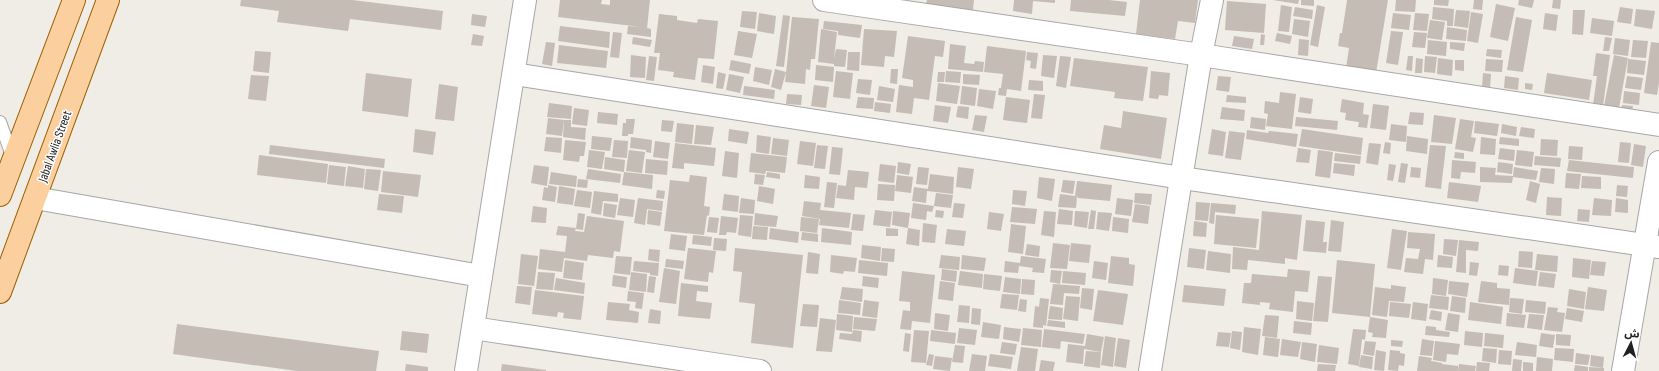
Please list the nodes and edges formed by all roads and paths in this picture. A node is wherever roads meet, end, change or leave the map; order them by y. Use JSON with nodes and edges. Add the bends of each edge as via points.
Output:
{"nodes":[{"id":1,"x":74,"y":0,"type":"edge"},
{"id":2,"x":108,"y":0,"type":"edge"},
{"id":3,"x":525,"y":0,"type":"edge"},
{"id":4,"x":824,"y":0,"type":"edge"},
{"id":5,"x":1212,"y":0,"type":"edge"},
{"id":6,"x":1201,"y":55,"type":"junction"},
{"id":7,"x":514,"y":74,"type":"junction"},
{"id":8,"x":0,"y":122,"type":"edge"},
{"id":9,"x":1659,"y":125,"type":"edge"},
{"id":10,"x":14,"y":159,"type":"junction"},
{"id":11,"x":1659,"y":162,"type":"edge"},
{"id":12,"x":1182,"y":178,"type":"junction"},
{"id":13,"x":0,"y":195,"type":"edge"},
{"id":14,"x":35,"y":198,"type":"junction"},
{"id":15,"x":1652,"y":246,"type":"edge"},
{"id":16,"x":481,"y":276,"type":"junction"},
{"id":17,"x":0,"y":292,"type":"edge"},
{"id":18,"x":473,"y":328,"type":"junction"},
{"id":19,"x":466,"y":371,"type":"edge"},
{"id":20,"x":760,"y":371,"type":"edge"},
{"id":21,"x":1150,"y":371,"type":"edge"},
{"id":22,"x":1623,"y":371,"type":"edge"}],
"edges":[{"from":1,"to":10,"type":"main road"},
{"from":2,"to":14,"type":"main road","name":"Jabal Awlia Street"},
{"from":3,"to":7,"type":"street"},
{"from":4,"to":6,"type":"street"},
{"from":5,"to":6,"type":"street"},
{"from":6,"to":9,"type":"street"},
{"from":6,"to":12,"type":"street"},
{"from":7,"to":12,"type":"street"},
{"from":7,"to":16,"type":"street"},
{"from":8,"to":10,"type":"lane"},
{"from":10,"to":13,"type":"main road"},
{"from":11,"to":15,"type":"street"},
{"from":12,"to":15,"type":"street"},
{"from":12,"to":21,"type":"street"},
{"from":14,"to":16,"type":"street"},
{"from":14,"to":17,"type":"main road","name":"Jabal Awlia Street"},
{"from":15,"to":22,"type":"street"},
{"from":16,"to":18,"type":"street"},
{"from":18,"to":19,"type":"street"},
{"from":18,"to":20,"type":"street"}]}
